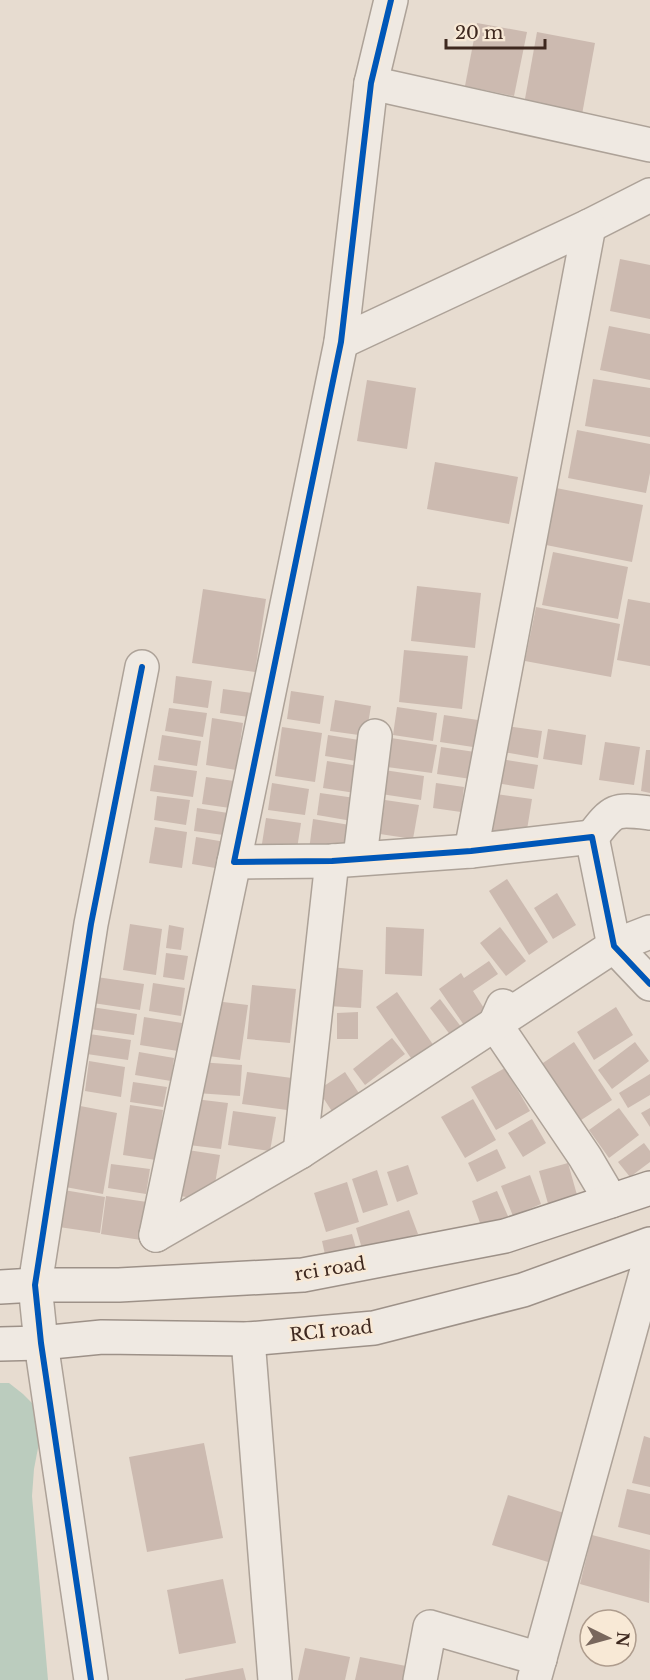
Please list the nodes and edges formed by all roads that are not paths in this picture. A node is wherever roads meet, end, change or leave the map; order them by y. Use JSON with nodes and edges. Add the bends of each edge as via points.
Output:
{"nodes":[{"id":1,"x":391,"y":0,"type":"edge"},
{"id":2,"x":371,"y":83,"type":"junction"},
{"id":3,"x":650,"y":145,"type":"edge"},
{"id":4,"x":650,"y":195,"type":"edge"},
{"id":5,"x":589,"y":226,"type":"junction"},
{"id":6,"x":341,"y":342,"type":"junction"},
{"id":7,"x":142,"y":667,"type":"dead end"},
{"id":8,"x":375,"y":736,"type":"dead end"},
{"id":9,"x":650,"y":813,"type":"edge"},
{"id":10,"x":592,"y":837,"type":"junction"},
{"id":11,"x":471,"y":850,"type":"junction"},
{"id":12,"x":346,"y":859,"type":"junction"},
{"id":13,"x":234,"y":862,"type":"junction"},
{"id":14,"x":650,"y":932,"type":"edge"},
{"id":15,"x":614,"y":946,"type":"junction"},
{"id":16,"x":650,"y":984,"type":"edge"},
{"id":17,"x":499,"y":1014,"type":"junction"},
{"id":18,"x":300,"y":1152,"type":"junction"},
{"id":19,"x":650,"y":1188,"type":"edge"},
{"id":20,"x":611,"y":1201,"type":"junction"},
{"id":21,"x":650,"y":1244,"type":"edge"},
{"id":22,"x":650,"y":1259,"type":"edge"},
{"id":23,"x":35,"y":1285,"type":"junction"},
{"id":24,"x":0,"y":1287,"type":"edge"},
{"id":25,"x":248,"y":1339,"type":"junction"},
{"id":26,"x":42,"y":1343,"type":"junction"},
{"id":27,"x":0,"y":1344,"type":"edge"},
{"id":28,"x":537,"y":1669,"type":"edge"},
{"id":29,"x":91,"y":1680,"type":"edge"},
{"id":30,"x":275,"y":1680,"type":"edge"},
{"id":31,"x":420,"y":1680,"type":"edge"}],
"edges":[{"from":1,"to":2,"type":"street"},
{"from":2,"to":3,"type":"street"},
{"from":2,"to":6,"type":"street"},
{"from":4,"to":5,"type":"street"},
{"from":5,"to":6,"type":"street"},
{"from":5,"to":11,"type":"street"},
{"from":6,"to":13,"type":"street"},
{"from":7,"to":23,"type":"street","via":[[92,924]]},
{"from":8,"to":12,"type":"street"},
{"from":9,"to":10,"type":"street","via":[[612,813]]},
{"from":10,"to":11,"type":"street"},
{"from":10,"to":15,"type":"street"},
{"from":11,"to":12,"type":"street"},
{"from":12,"to":13,"type":"street"},
{"from":12,"to":18,"type":"street"},
{"from":13,"to":18,"type":"street","via":[[156,1234]]},
{"from":14,"to":15,"type":"street"},
{"from":15,"to":16,"type":"street"},
{"from":15,"to":17,"type":"street"},
{"from":17,"to":18,"type":"street"},
{"from":17,"to":20,"type":"street"},
{"from":19,"to":20,"type":"street","name":"rci road"},
{"from":20,"to":23,"type":"street","name":"rci road","via":[[505,1236],[303,1275],[119,1285]]},
{"from":21,"to":25,"type":"street","name":"RCI road","via":[[523,1290],[374,1328]]},
{"from":22,"to":28,"type":"street"},
{"from":23,"to":24,"type":"street","name":"rci road"},
{"from":23,"to":26,"type":"street"},
{"from":25,"to":26,"type":"street","name":"RCI road","via":[[102,1337]]},
{"from":25,"to":30,"type":"street"},
{"from":26,"to":27,"type":"street","name":"RCI road"},
{"from":26,"to":29,"type":"street"},
{"from":28,"to":31,"type":"street","via":[[430,1627]]}]}
